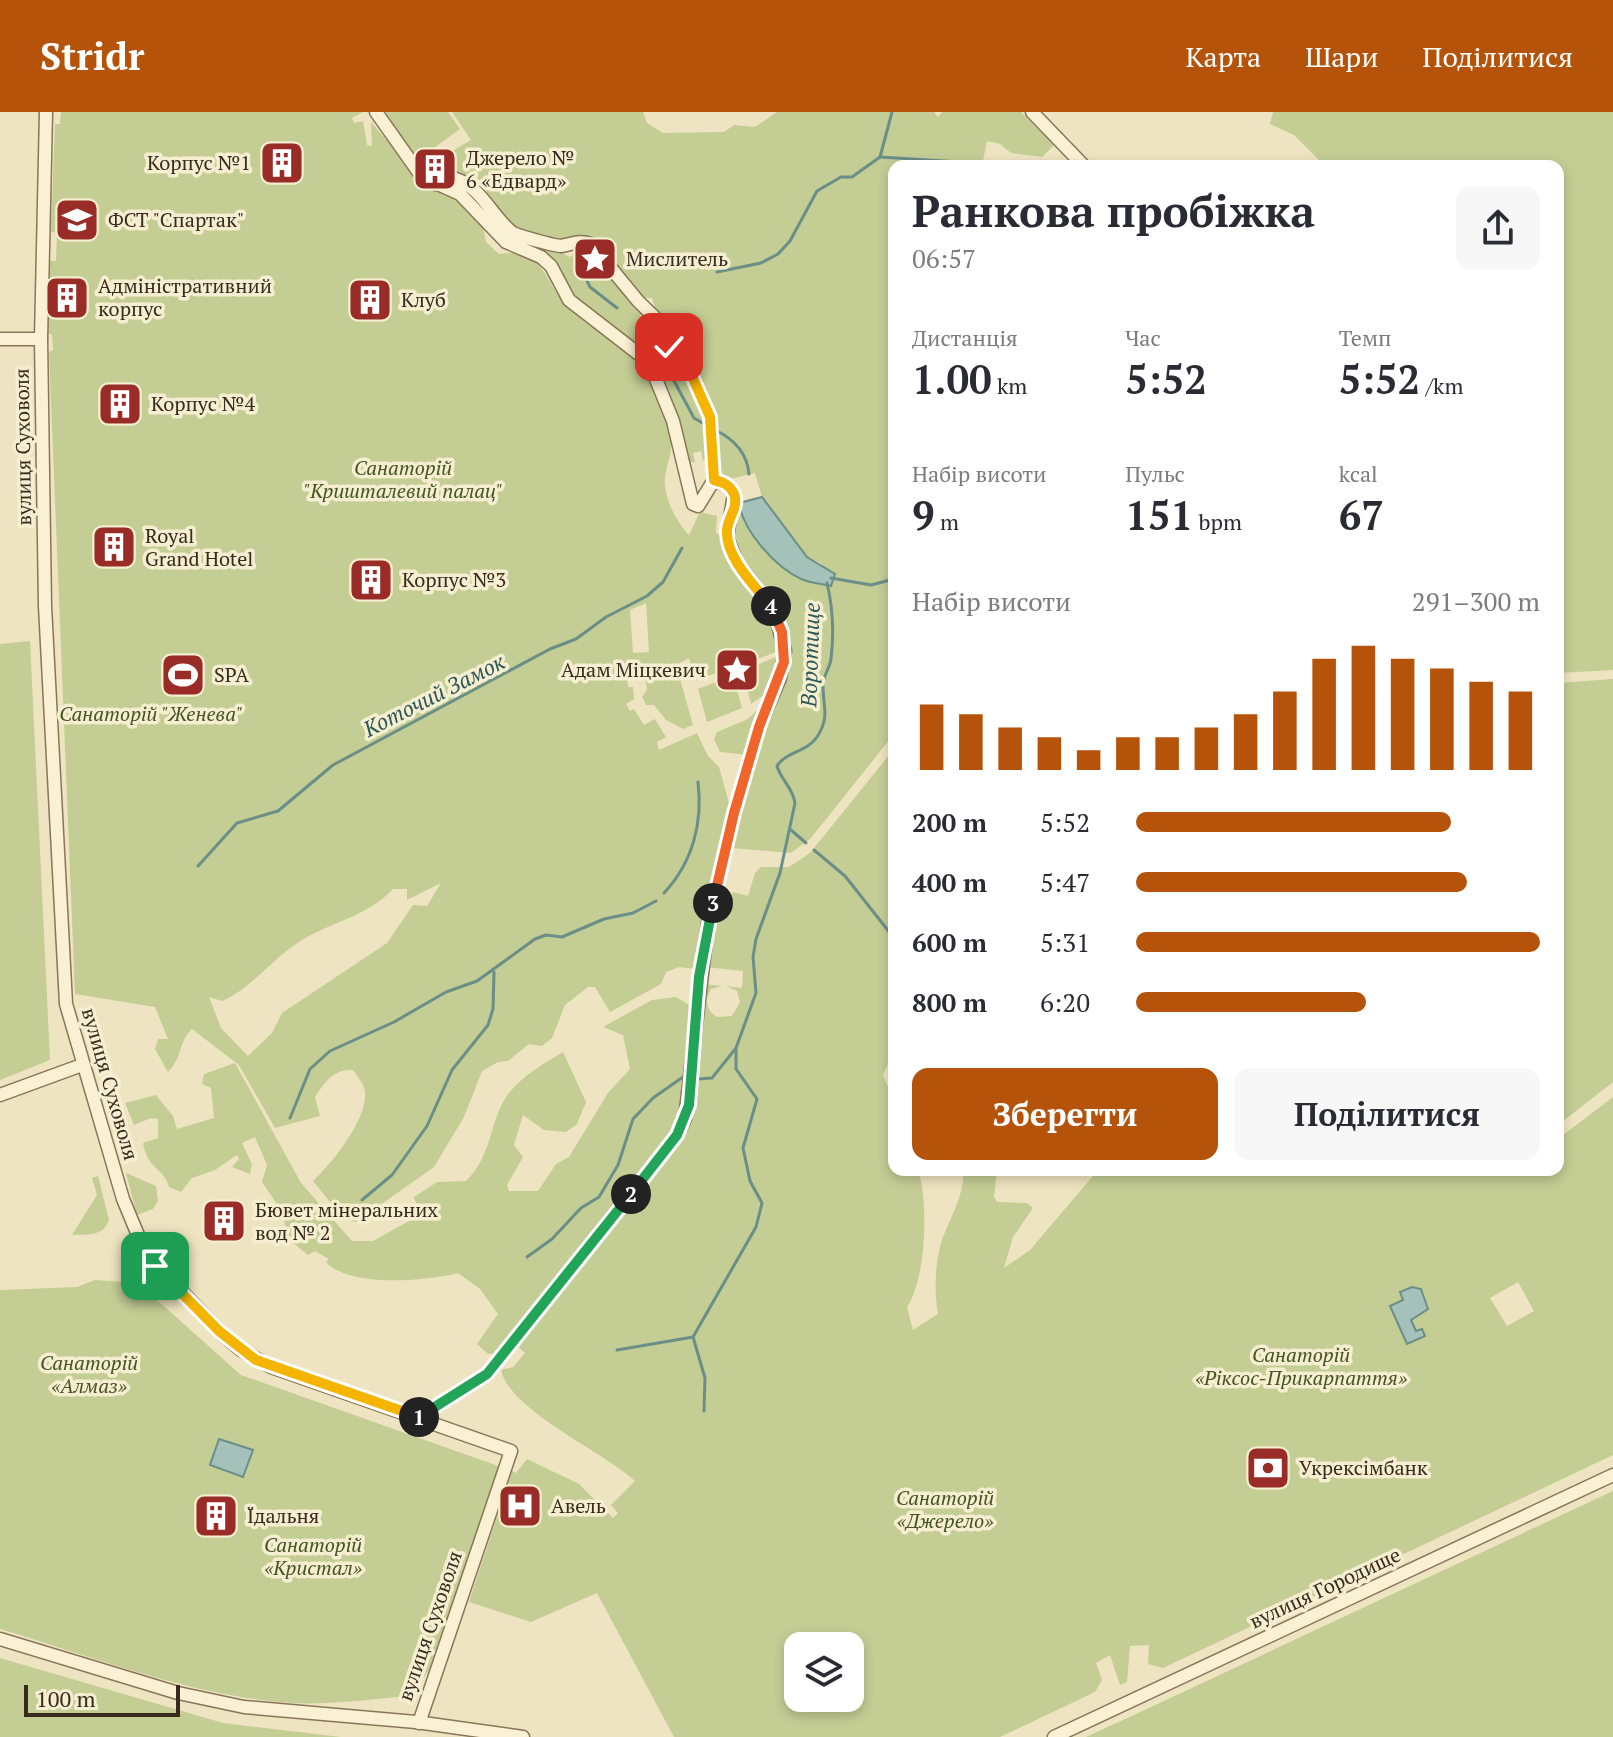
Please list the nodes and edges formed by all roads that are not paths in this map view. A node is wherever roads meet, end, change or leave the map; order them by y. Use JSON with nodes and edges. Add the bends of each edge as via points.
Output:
{"nodes":[{"id":1,"x":46,"y":112,"type":"edge"},
{"id":2,"x":376,"y":112,"type":"edge"},
{"id":3,"x":1032,"y":112,"type":"edge"},
{"id":4,"x":1078,"y":160,"type":"edge"},
{"id":5,"x":435,"y":184,"type":"junction"},
{"id":6,"x":674,"y":335,"type":"junction"},
{"id":7,"x":0,"y":339,"type":"edge"},
{"id":8,"x":41,"y":339,"type":"junction"},
{"id":9,"x":653,"y":370,"type":"junction"},
{"id":10,"x":714,"y":480,"type":"junction"},
{"id":11,"x":82,"y":1065,"type":"junction"},
{"id":12,"x":0,"y":1095,"type":"edge"},
{"id":13,"x":419,"y":1417,"type":"junction"},
{"id":14,"x":1613,"y":1475,"type":"edge"},
{"id":15,"x":0,"y":1639,"type":"edge"},
{"id":16,"x":419,"y":1723,"type":"junction"},
{"id":17,"x":523,"y":1737,"type":"edge"},
{"id":18,"x":1054,"y":1737,"type":"edge"}],
"edges":[{"from":1,"to":8,"type":"street","name":"вулиця Суховоля"},
{"from":2,"to":5,"type":"street","via":[[422,177]]},
{"from":3,"to":4,"type":"street"},
{"from":5,"to":6,"type":"street","via":[[447,177],[459,180],[483,198],[512,233],[558,246],[591,244]]},
{"from":5,"to":9,"type":"street","via":[[460,194],[506,242],[547,261],[569,300]]},
{"from":6,"to":9,"type":"street"},
{"from":6,"to":10,"type":"street","via":[[710,417]]},
{"from":7,"to":8,"type":"street"},
{"from":8,"to":11,"type":"street","name":"вулиця Суховоля","via":[[57,874],[66,1004]]},
{"from":9,"to":10,"type":"street","via":[[696,506]]},
{"from":10,"to":13,"type":"street","via":[[734,494],[727,537],[737,563],[774,610],[785,651],[734,813],[708,923],[689,1105],[677,1135],[487,1374]]},
{"from":11,"to":12,"type":"street"},
{"from":11,"to":13,"type":"street","name":"вулиця Суховоля","via":[[135,1233],[163,1275],[256,1360]]},
{"from":13,"to":16,"type":"street","name":"вулиця Суховоля","via":[[510,1448]]},
{"from":14,"to":18,"type":"street","name":"вулиця Городище"},
{"from":15,"to":16,"type":"street","via":[[178,1693],[244,1707]]},
{"from":16,"to":17,"type":"street"}]}
